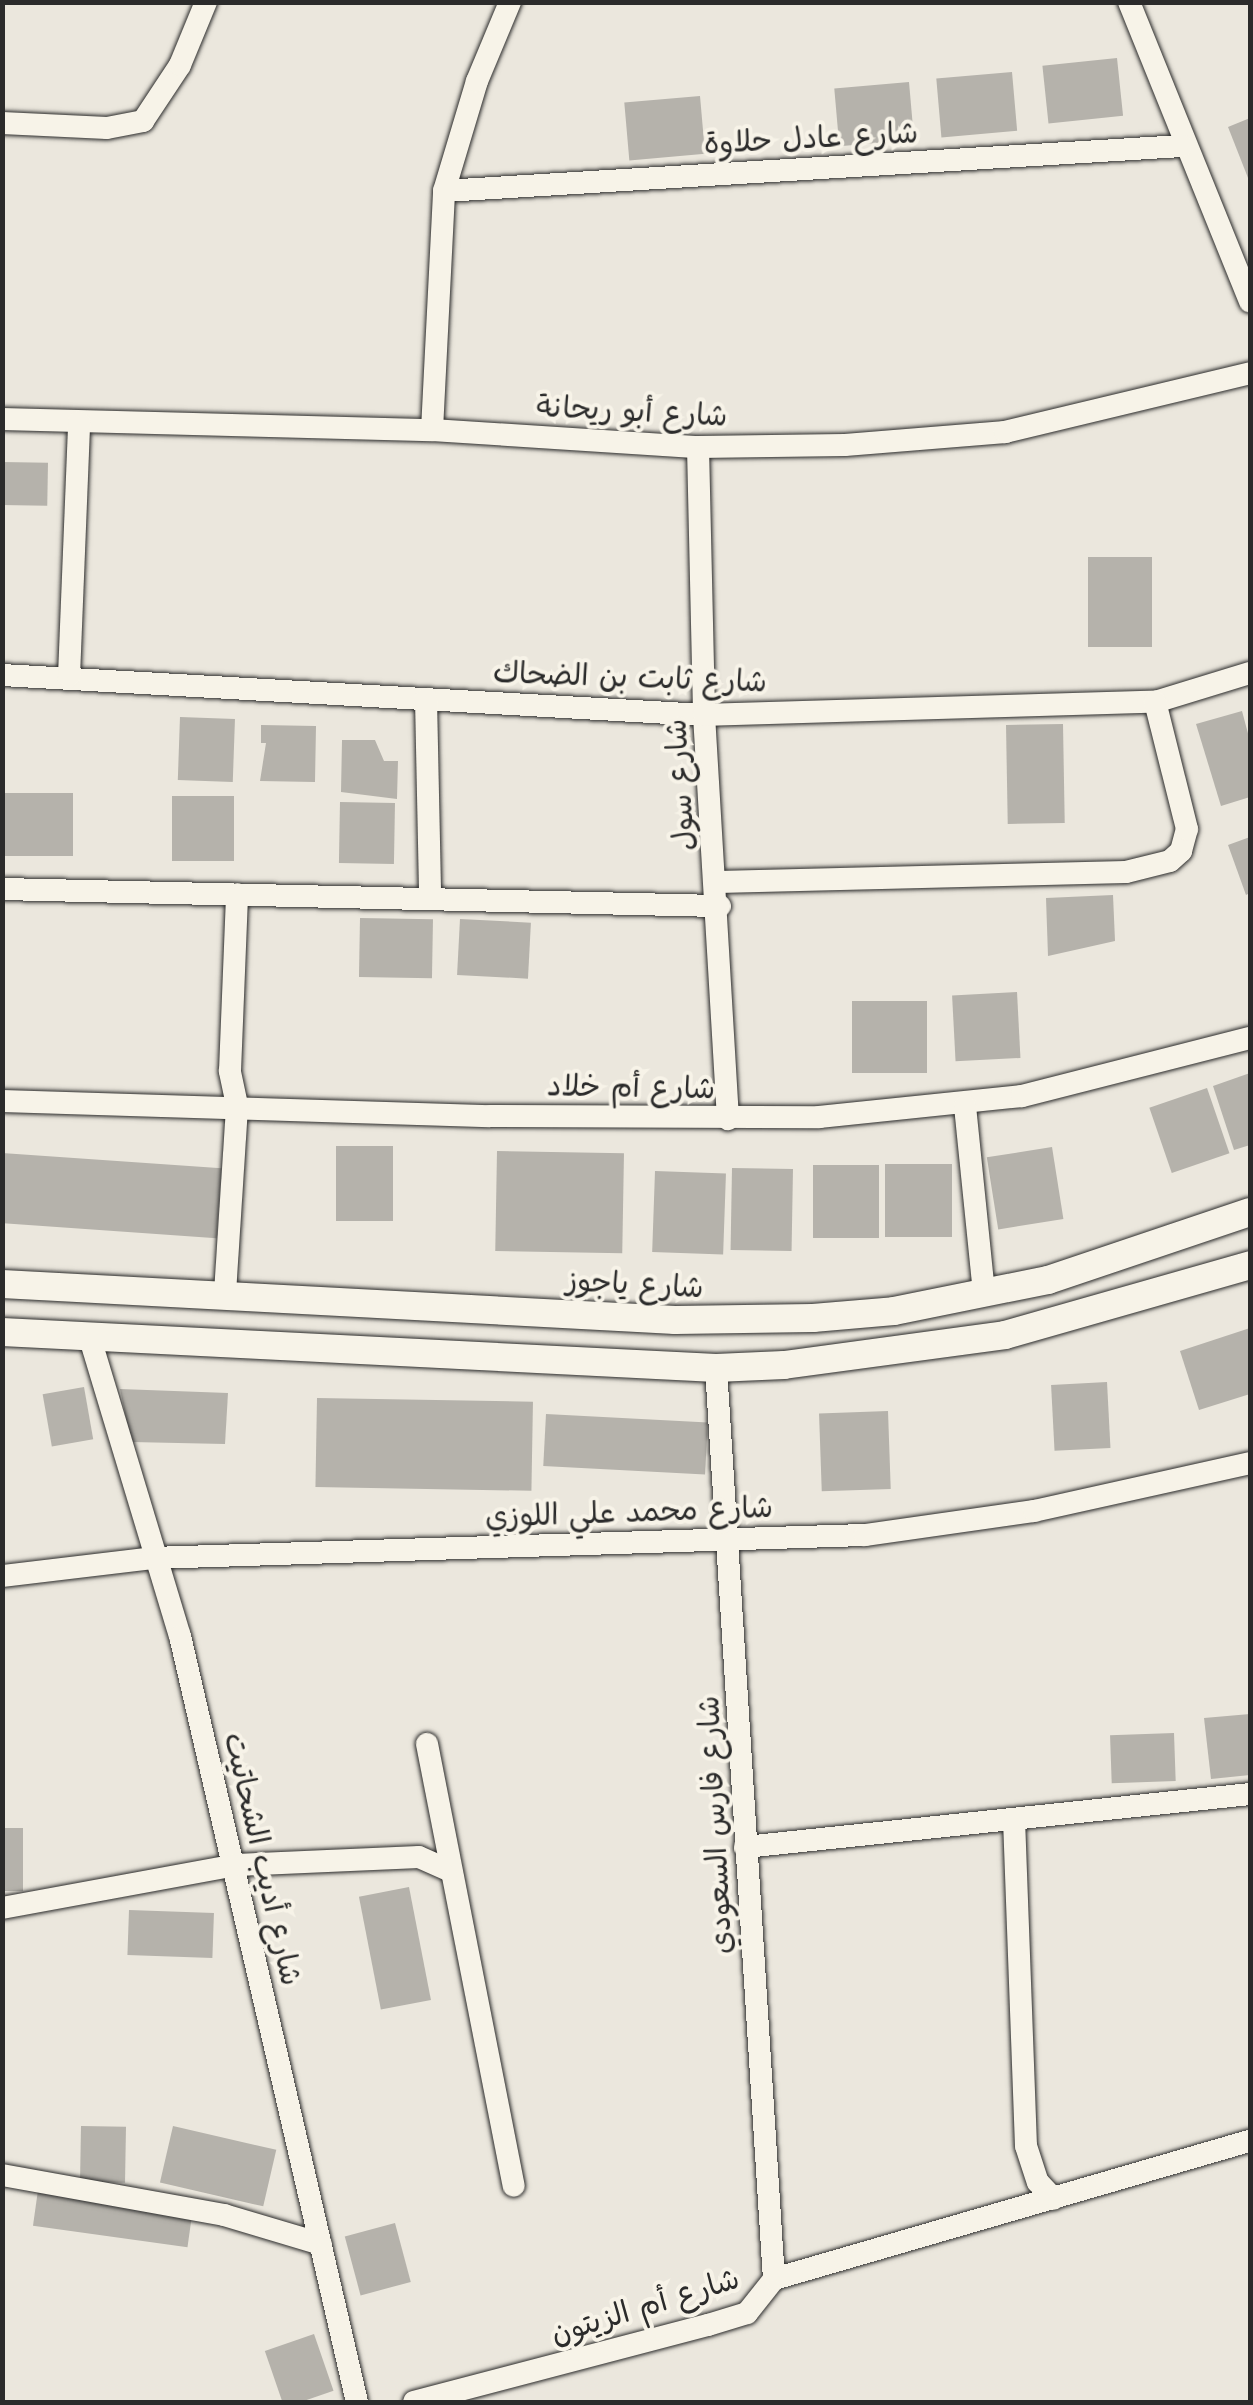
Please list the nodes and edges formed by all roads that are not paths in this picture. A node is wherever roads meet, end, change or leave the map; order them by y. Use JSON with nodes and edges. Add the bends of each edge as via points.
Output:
{"nodes":[{"id":1,"x":206,"y":2,"type":"edge"},
{"id":2,"x":510,"y":2,"type":"edge"},
{"id":3,"x":1129,"y":2,"type":"edge"},
{"id":4,"x":2,"y":122,"type":"edge"},
{"id":5,"x":1182,"y":146,"type":"junction"},
{"id":6,"x":444,"y":190,"type":"junction"},
{"id":7,"x":1250,"y":302,"type":"edge"},
{"id":8,"x":1250,"y":373,"type":"edge"},
{"id":9,"x":2,"y":418,"type":"edge"},
{"id":10,"x":78,"y":422,"type":"junction"},
{"id":11,"x":432,"y":430,"type":"junction"},
{"id":12,"x":698,"y":447,"type":"junction"},
{"id":13,"x":1250,"y":672,"type":"edge"},
{"id":14,"x":2,"y":675,"type":"edge"},
{"id":15,"x":69,"y":676,"type":"junction"},
{"id":16,"x":426,"y":699,"type":"junction"},
{"id":17,"x":1155,"y":702,"type":"junction"},
{"id":18,"x":704,"y":714,"type":"junction"},
{"id":19,"x":718,"y":882,"type":"junction"},
{"id":20,"x":2,"y":888,"type":"edge"},
{"id":21,"x":238,"y":894,"type":"junction"},
{"id":22,"x":430,"y":898,"type":"junction"},
{"id":23,"x":720,"y":906,"type":"junction"},
{"id":24,"x":1250,"y":1038,"type":"edge"},
{"id":25,"x":2,"y":1100,"type":"edge"},
{"id":26,"x":237,"y":1105,"type":"junction"},
{"id":27,"x":965,"y":1106,"type":"junction"},
{"id":28,"x":728,"y":1119,"type":"junction"},
{"id":29,"x":1250,"y":1212,"type":"edge"},
{"id":30,"x":1250,"y":1265,"type":"edge"},
{"id":31,"x":2,"y":1284,"type":"edge"},
{"id":32,"x":225,"y":1293,"type":"junction"},
{"id":33,"x":984,"y":1294,"type":"junction"},
{"id":34,"x":2,"y":1332,"type":"edge"},
{"id":35,"x":89,"y":1335,"type":"junction"},
{"id":36,"x":716,"y":1368,"type":"junction"},
{"id":37,"x":1250,"y":1463,"type":"edge"},
{"id":38,"x":730,"y":1540,"type":"junction"},
{"id":39,"x":152,"y":1558,"type":"junction"},
{"id":40,"x":2,"y":1576,"type":"edge"},
{"id":41,"x":427,"y":1744,"type":"dead end"},
{"id":42,"x":1250,"y":1794,"type":"edge"},
{"id":43,"x":1014,"y":1819,"type":"junction"},
{"id":44,"x":745,"y":1848,"type":"junction"},
{"id":45,"x":236,"y":1865,"type":"junction"},
{"id":46,"x":448,"y":1870,"type":"junction"},
{"id":47,"x":2,"y":1908,"type":"edge"},
{"id":48,"x":1250,"y":2141,"type":"edge"},
{"id":49,"x":2,"y":2176,"type":"edge"},
{"id":50,"x":514,"y":2186,"type":"dead end"},
{"id":51,"x":1054,"y":2199,"type":"junction"},
{"id":52,"x":321,"y":2244,"type":"junction"},
{"id":53,"x":774,"y":2280,"type":"junction"},
{"id":54,"x":357,"y":2402,"type":"edge"},
{"id":55,"x":414,"y":2402,"type":"edge"}],
"edges":[{"from":1,"to":4,"type":"street","via":[[180,64],[142,122],[108,128]]},
{"from":2,"to":6,"type":"street"},
{"from":3,"to":5,"type":"street"},
{"from":5,"to":6,"type":"street","name":"شارع عادل حلاوة"},
{"from":5,"to":7,"type":"street"},
{"from":6,"to":11,"type":"street"},
{"from":8,"to":12,"type":"street","name":"شارع أبو ريحانة","via":[[1005,432],[845,445]]},
{"from":9,"to":10,"type":"street","name":"شارع أبو ريحانة"},
{"from":10,"to":11,"type":"street","name":"شارع أبو ريحانة"},
{"from":10,"to":15,"type":"street"},
{"from":11,"to":12,"type":"street","name":"شارع أبو ريحانة"},
{"from":12,"to":18,"type":"street","name":"شارع سول"},
{"from":13,"to":17,"type":"street","name":"شارع ثابت بن الضحاك"},
{"from":14,"to":15,"type":"street","name":"شارع ثابت بن الضحاك"},
{"from":15,"to":16,"type":"street","name":"شارع ثابت بن الضحاك"},
{"from":16,"to":18,"type":"street","name":"شارع ثابت بن الضحاك"},
{"from":16,"to":22,"type":"street"},
{"from":17,"to":18,"type":"street","name":"شارع ثابت بن الضحاك"},
{"from":17,"to":19,"type":"street","via":[[1186,829],[1181,851],[1170,860],[1126,872]]},
{"from":18,"to":19,"type":"street","name":"شارع سول"},
{"from":19,"to":23,"type":"street","name":"شارع سول"},
{"from":20,"to":21,"type":"street"},
{"from":21,"to":22,"type":"street"},
{"from":21,"to":26,"type":"street","via":[[230,1071]]},
{"from":22,"to":23,"type":"street"},
{"from":23,"to":28,"type":"street","name":"شارع سول"},
{"from":24,"to":27,"type":"street","name":"شارع أم خلاد"},
{"from":25,"to":26,"type":"street","name":"شارع أم خلاد"},
{"from":26,"to":28,"type":"street","name":"شارع أم خلاد"},
{"from":26,"to":32,"type":"street"},
{"from":27,"to":28,"type":"street","name":"شارع أم خلاد"},
{"from":27,"to":33,"type":"street"},
{"from":29,"to":33,"type":"main road","name":"شارع ياجوز","via":[[1094,1269]]},
{"from":30,"to":36,"type":"main road","via":[[1005,1335],[856,1359]]},
{"from":31,"to":32,"type":"main road","name":"شارع ياجوز"},
{"from":32,"to":33,"type":"main road","name":"شارع ياجوز","via":[[675,1320],[878,1313]]},
{"from":34,"to":35,"type":"main road"},
{"from":35,"to":36,"type":"main road"},
{"from":35,"to":39,"type":"street","name":"شارع أديب الشحاتيت"},
{"from":36,"to":38,"type":"street","name":"شارع فارس السعودي"},
{"from":37,"to":38,"type":"street","name":"شارع محمد علي اللوزي","via":[[951,1524]]},
{"from":38,"to":39,"type":"street","name":"شارع محمد علي اللوزي"},
{"from":38,"to":44,"type":"street","name":"شارع فارس السعودي"},
{"from":39,"to":40,"type":"street","name":"شارع محمد علي اللوزي"},
{"from":39,"to":45,"type":"street","name":"شارع أديب الشحاتيت","via":[[180,1636]]},
{"from":41,"to":46,"type":"street"},
{"from":42,"to":43,"type":"street"},
{"from":43,"to":44,"type":"street"},
{"from":43,"to":51,"type":"street","via":[[1026,2146],[1038,2182]]},
{"from":44,"to":53,"type":"street","name":"شارع فارس السعودي"},
{"from":45,"to":46,"type":"street","via":[[419,1857]]},
{"from":45,"to":47,"type":"street"},
{"from":45,"to":52,"type":"street","name":"شارع أديب الشحاتيت"},
{"from":46,"to":50,"type":"street"},
{"from":48,"to":51,"type":"street","name":"شارع أم الزيتون"},
{"from":49,"to":52,"type":"street","via":[[224,2214]]},
{"from":51,"to":53,"type":"street","name":"شارع أم الزيتون"},
{"from":52,"to":54,"type":"street","name":"شارع أديب الشحاتيت"},
{"from":53,"to":55,"type":"street","name":"شارع أم الزيتون","via":[[747,2312]]}]}
